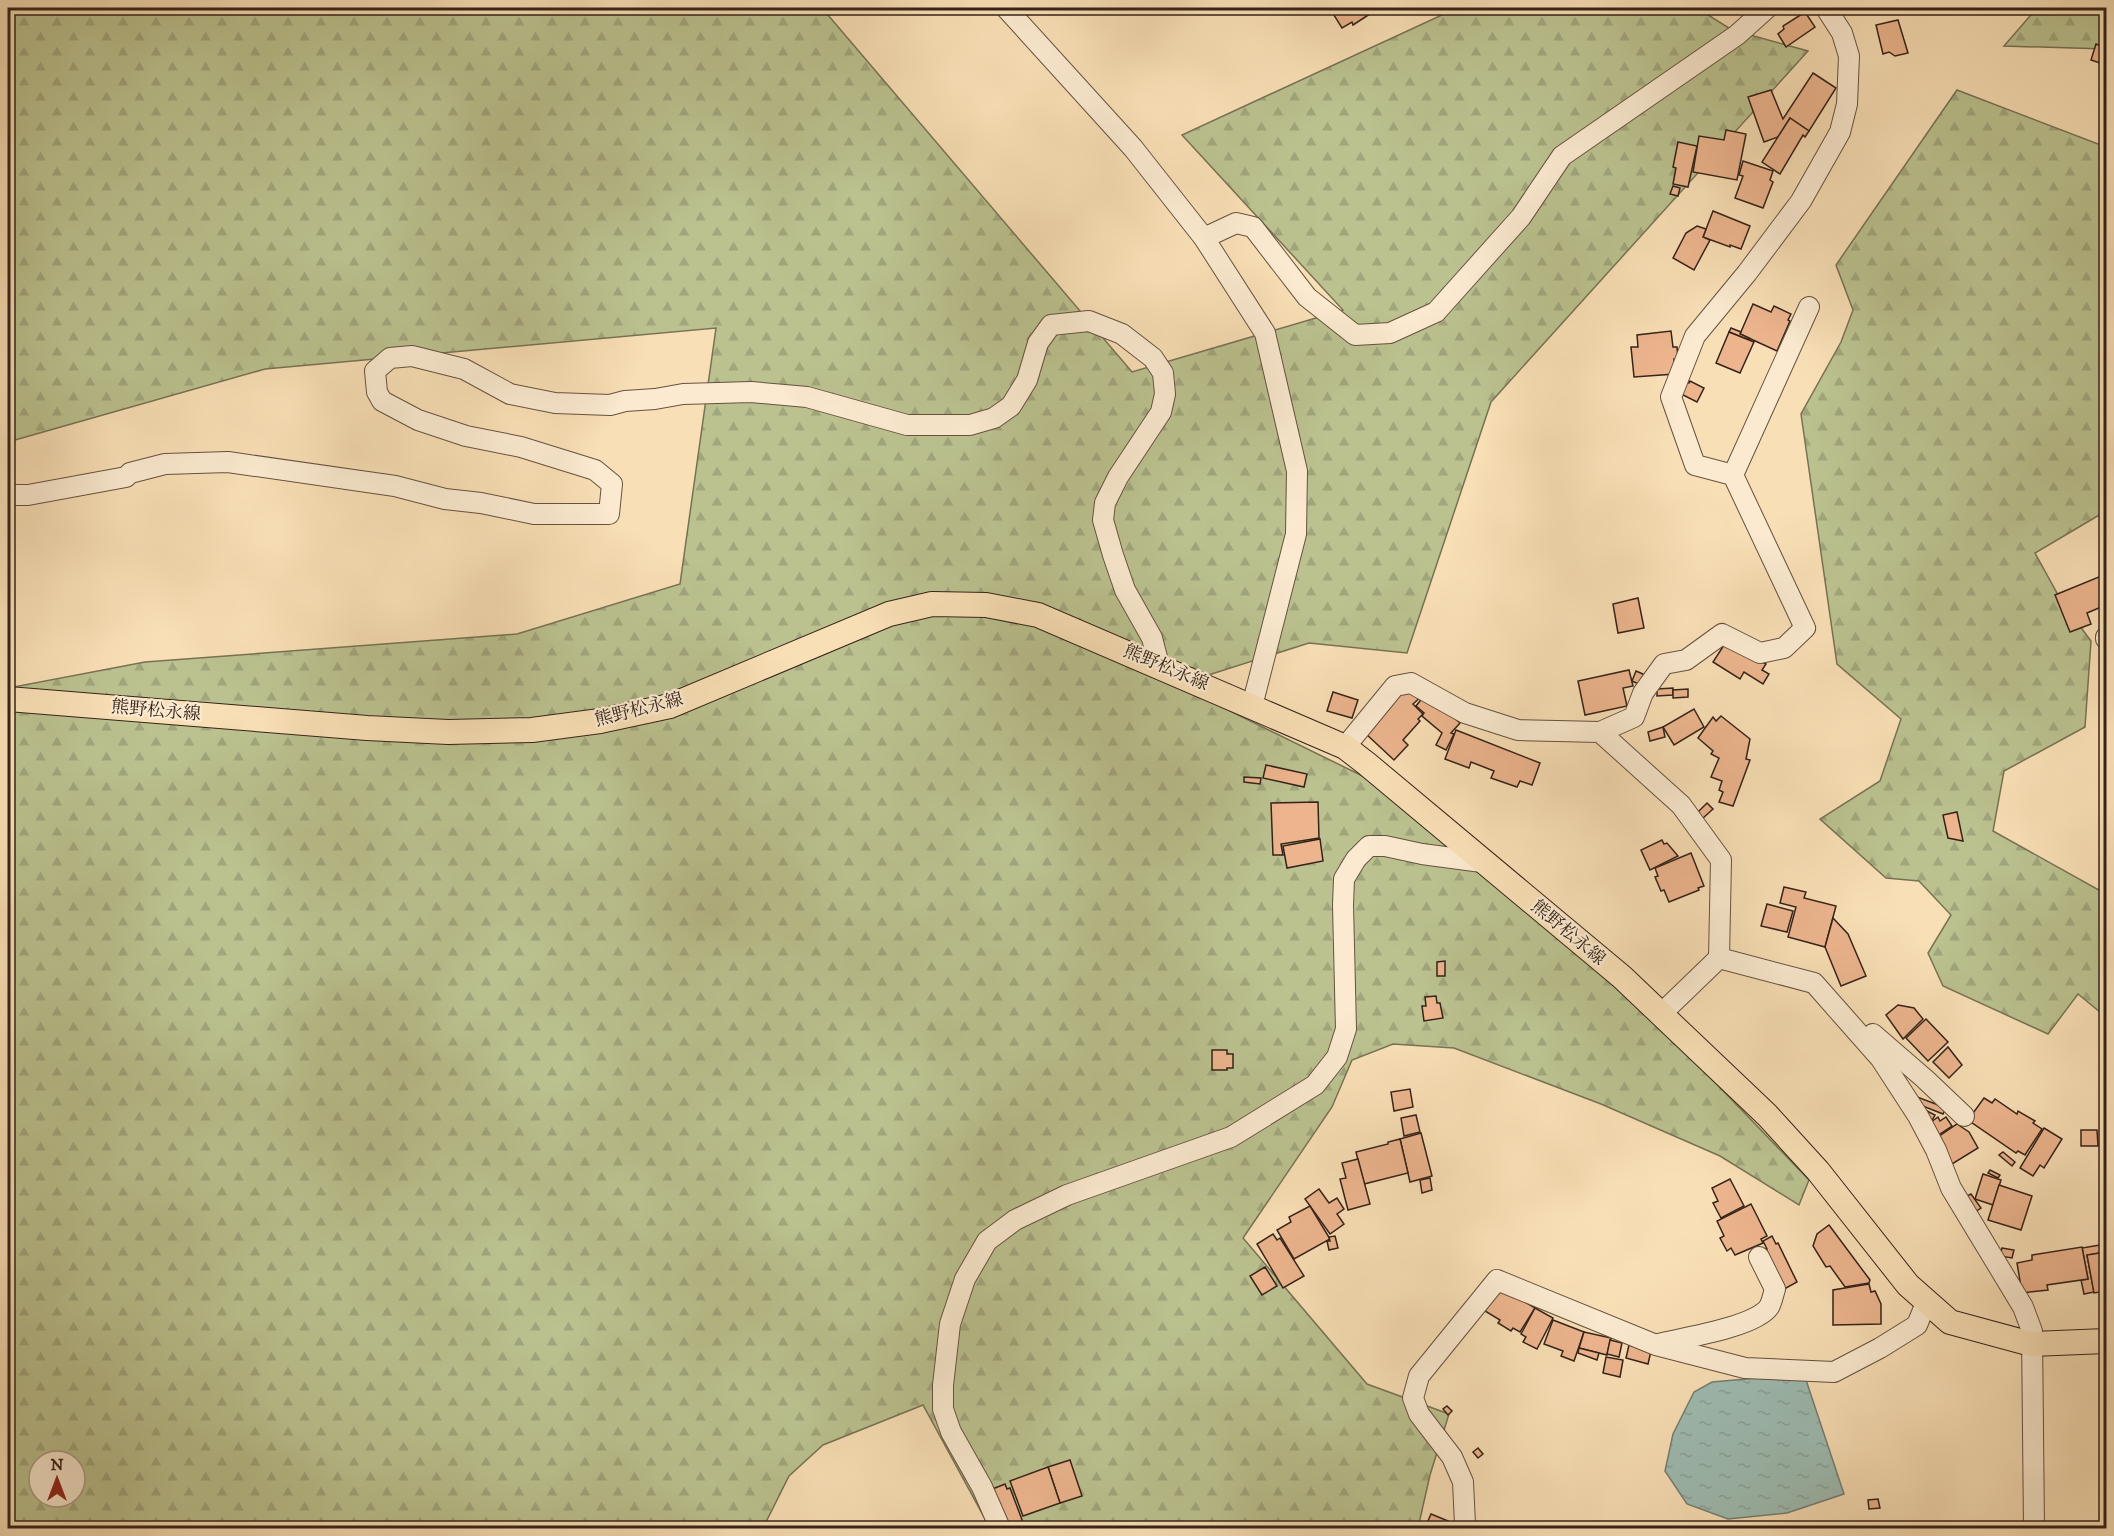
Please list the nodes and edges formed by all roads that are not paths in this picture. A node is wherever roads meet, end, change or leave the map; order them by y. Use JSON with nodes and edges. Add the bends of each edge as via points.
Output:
{"nodes":[{"id":1,"x":1006,"y":8,"type":"edge"},
{"id":2,"x":1767,"y":8,"type":"edge"},
{"id":3,"x":1826,"y":8,"type":"edge"},
{"id":4,"x":1204,"y":238,"type":"junction"},
{"id":5,"x":1809,"y":307,"type":"dead end"},
{"id":6,"x":1733,"y":475,"type":"junction"},
{"id":7,"x":8,"y":495,"type":"edge"},
{"id":8,"x":1159,"y":666,"type":"junction"},
{"id":9,"x":8,"y":699,"type":"edge"},
{"id":10,"x":1252,"y":706,"type":"junction"},
{"id":11,"x":1600,"y":732,"type":"junction"},
{"id":12,"x":1345,"y":747,"type":"junction"},
{"id":13,"x":1482,"y":862,"type":"junction"},
{"id":14,"x":1719,"y":958,"type":"junction"},
{"id":15,"x":1661,"y":1014,"type":"junction"},
{"id":16,"x":1849,"y":1024,"type":"junction"},
{"id":17,"x":1964,"y":1116,"type":"dead end"},
{"id":18,"x":1759,"y":1257,"type":"dead end"},
{"id":19,"x":1926,"y":1303,"type":"junction"},
{"id":20,"x":2106,"y":1341,"type":"edge"},
{"id":21,"x":2031,"y":1344,"type":"junction"},
{"id":22,"x":1656,"y":1345,"type":"junction"},
{"id":23,"x":1000,"y":1528,"type":"edge"},
{"id":24,"x":1463,"y":1528,"type":"edge"},
{"id":25,"x":2034,"y":1528,"type":"edge"}],
"edges":[{"from":1,"to":4,"type":"street","via":[[1133,148]]},
{"from":2,"to":4,"type":"street","via":[[1737,35],[1562,156],[1521,217],[1436,312],[1390,333],[1355,335],[1307,297],[1253,227],[1236,223]]},
{"from":3,"to":6,"type":"street","via":[[1842,33],[1849,56],[1847,104],[1840,132],[1801,201],[1695,336],[1671,397],[1695,465]]},
{"from":4,"to":10,"type":"street","via":[[1265,333],[1297,471],[1296,534]]},
{"from":5,"to":6,"type":"street"},
{"from":6,"to":11,"type":"street","via":[[1805,628],[1784,648],[1760,653],[1722,634],[1686,660],[1664,664],[1643,693],[1634,717]]},
{"from":7,"to":8,"type":"street","via":[[28,495],[126,477],[165,464],[228,462],[395,486],[534,514],[609,514],[612,484],[595,470],[418,420],[382,401],[375,371],[390,358],[412,356],[464,369],[510,394],[555,403],[610,405],[683,394],[752,392],[807,397],[907,425],[970,425],[994,418],[1011,406],[1028,380],[1038,343],[1052,325],[1089,321],[1122,334],[1154,358],[1163,373],[1165,394],[1161,412],[1118,477],[1105,503],[1103,520],[1125,590],[1152,638]]},
{"from":8,"to":9,"type":"main road","name":"熊野松永線","via":[[1038,615],[986,605],[932,604],[889,614],[670,706],[600,722],[532,730],[448,732],[367,728]]},
{"from":8,"to":10,"type":"main road","name":"熊野松永線"},
{"from":10,"to":12,"type":"main road","name":"熊野松永線"},
{"from":11,"to":12,"type":"street","via":[[1518,730],[1465,713],[1411,683],[1395,686]]},
{"from":11,"to":14,"type":"street","via":[[1681,805],[1721,860]]},
{"from":12,"to":13,"type":"main road","name":"熊野松永線"},
{"from":13,"to":15,"type":"main road","name":"熊野松永線"},
{"from":13,"to":23,"type":"street","via":[[1369,846],[1344,879],[1346,1029],[1337,1057],[1315,1085],[1232,1137],[1067,1194],[1015,1220],[987,1241],[965,1280],[950,1324],[944,1410],[951,1432]]},
{"from":14,"to":15,"type":"street"},
{"from":14,"to":16,"type":"street","via":[[1814,982]]},
{"from":15,"to":19,"type":"main road","name":"熊野松永線","via":[[1767,1115]]},
{"from":16,"to":17,"type":"street","via":[[1867,1029]]},
{"from":16,"to":21,"type":"street","via":[[1881,1059],[1918,1116],[1951,1188],[2023,1307],[2032,1331]]},
{"from":18,"to":22,"type":"street","via":[[1775,1289],[1768,1308],[1754,1319],[1726,1329]]},
{"from":19,"to":21,"type":"main road","name":"熊野松永線","via":[[1950,1322]]},
{"from":19,"to":22,"type":"street","via":[[1917,1325],[1834,1372],[1744,1368]]},
{"from":20,"to":21,"type":"main road","name":"熊野松永線"},
{"from":21,"to":25,"type":"street"},
{"from":22,"to":24,"type":"street","via":[[1497,1280],[1419,1376],[1413,1398],[1419,1414],[1452,1457],[1463,1482]]}]}
